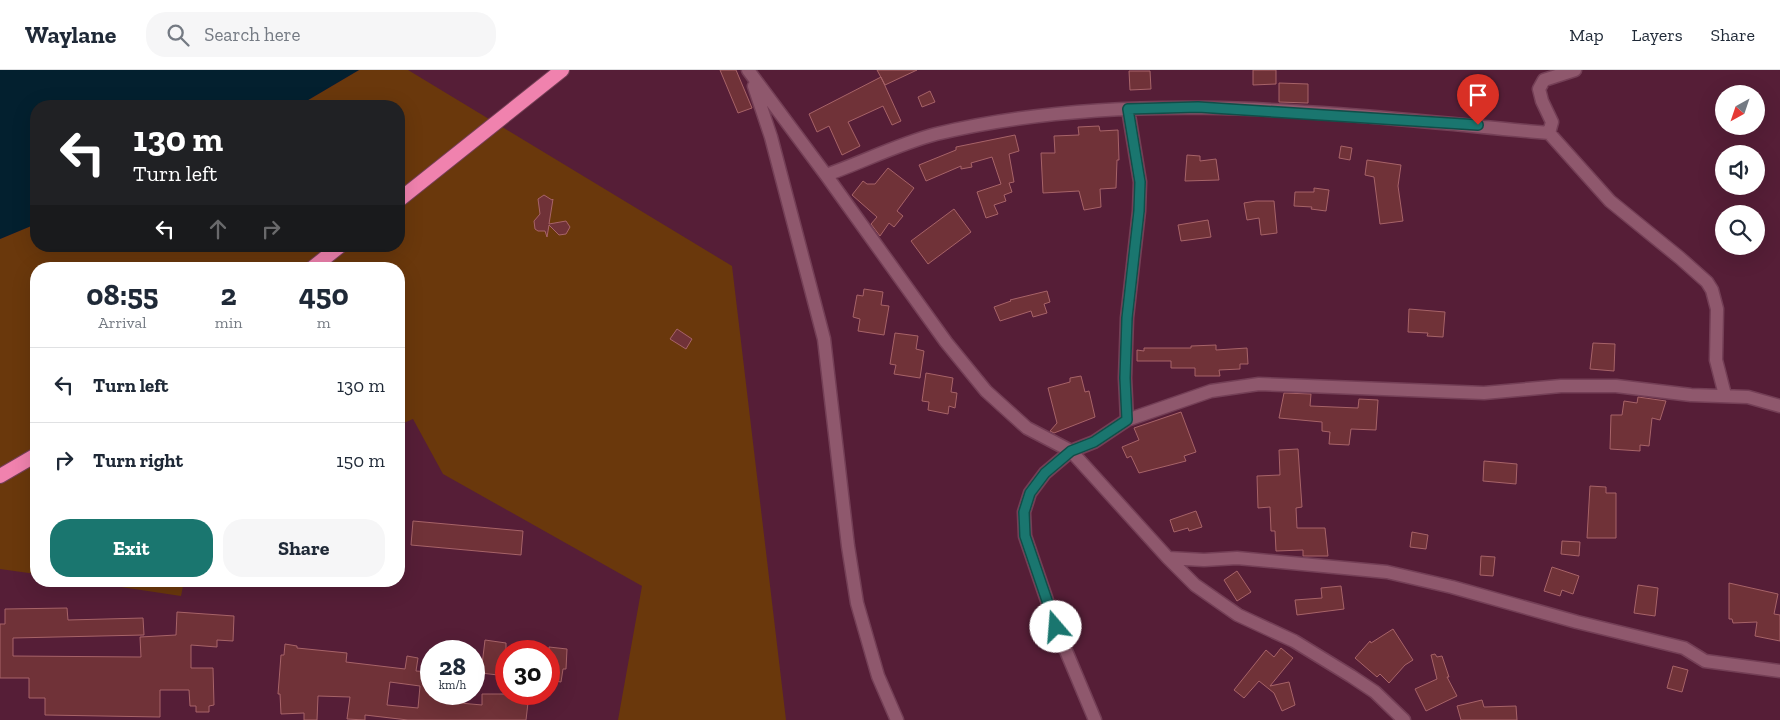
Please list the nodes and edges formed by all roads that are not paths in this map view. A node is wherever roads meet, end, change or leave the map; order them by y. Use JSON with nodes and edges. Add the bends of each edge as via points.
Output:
{"nodes":[{"id":1,"x":562,"y":70,"type":"edge"},
{"id":2,"x":1575,"y":70,"type":"edge"},
{"id":3,"x":749,"y":73,"type":"edge"},
{"id":4,"x":1128,"y":109,"type":"junction"},
{"id":5,"x":1549,"y":132,"type":"junction"},
{"id":6,"x":826,"y":175,"type":"junction"},
{"id":7,"x":405,"y":195,"type":"edge"},
{"id":8,"x":332,"y":252,"type":"edge"},
{"id":9,"x":320,"y":262,"type":"edge"},
{"id":10,"x":1725,"y":395,"type":"junction"},
{"id":11,"x":1780,"y":406,"type":"edge"},
{"id":12,"x":1127,"y":420,"type":"junction"},
{"id":13,"x":1071,"y":451,"type":"junction"},
{"id":14,"x":30,"y":458,"type":"edge"},
{"id":15,"x":0,"y":476,"type":"edge"},
{"id":16,"x":1168,"y":558,"type":"junction"},
{"id":17,"x":1780,"y":671,"type":"edge"},
{"id":18,"x":897,"y":720,"type":"edge"},
{"id":19,"x":1095,"y":720,"type":"edge"},
{"id":20,"x":1404,"y":720,"type":"edge"}],
"edges":[{"from":1,"to":7,"type":"highway"},
{"from":2,"to":5,"type":"street","via":[[1544,80],[1539,89],[1552,122]]},
{"from":3,"to":6,"type":"street"},
{"from":3,"to":18,"type":"street","via":[[771,137],[824,339],[857,603],[878,676]]},
{"from":4,"to":5,"type":"street","via":[[1198,107],[1262,110]]},
{"from":4,"to":6,"type":"street","via":[[1026,118],[935,135],[903,144]]},
{"from":4,"to":12,"type":"street","via":[[1140,182],[1127,318]]},
{"from":5,"to":10,"type":"street","via":[[1610,201],[1707,282],[1717,309],[1716,360]]},
{"from":6,"to":13,"type":"street","via":[[964,367],[1027,428]]},
{"from":8,"to":9,"type":"highway"},
{"from":10,"to":11,"type":"street","via":[[1748,397]]},
{"from":10,"to":12,"type":"street","via":[[1690,395],[1616,386],[1560,386],[1484,393],[1259,384],[1210,391]]},
{"from":12,"to":13,"type":"street","via":[[1094,442]]},
{"from":13,"to":16,"type":"street"},
{"from":13,"to":19,"type":"street","via":[[1045,473],[1030,493],[1024,512],[1025,536],[1056,627]]},
{"from":14,"to":15,"type":"highway"},
{"from":16,"to":17,"type":"street","via":[[1237,558],[1387,572],[1684,648],[1705,661]]},
{"from":16,"to":20,"type":"street","via":[[1216,600],[1352,676],[1375,692]]}]}
